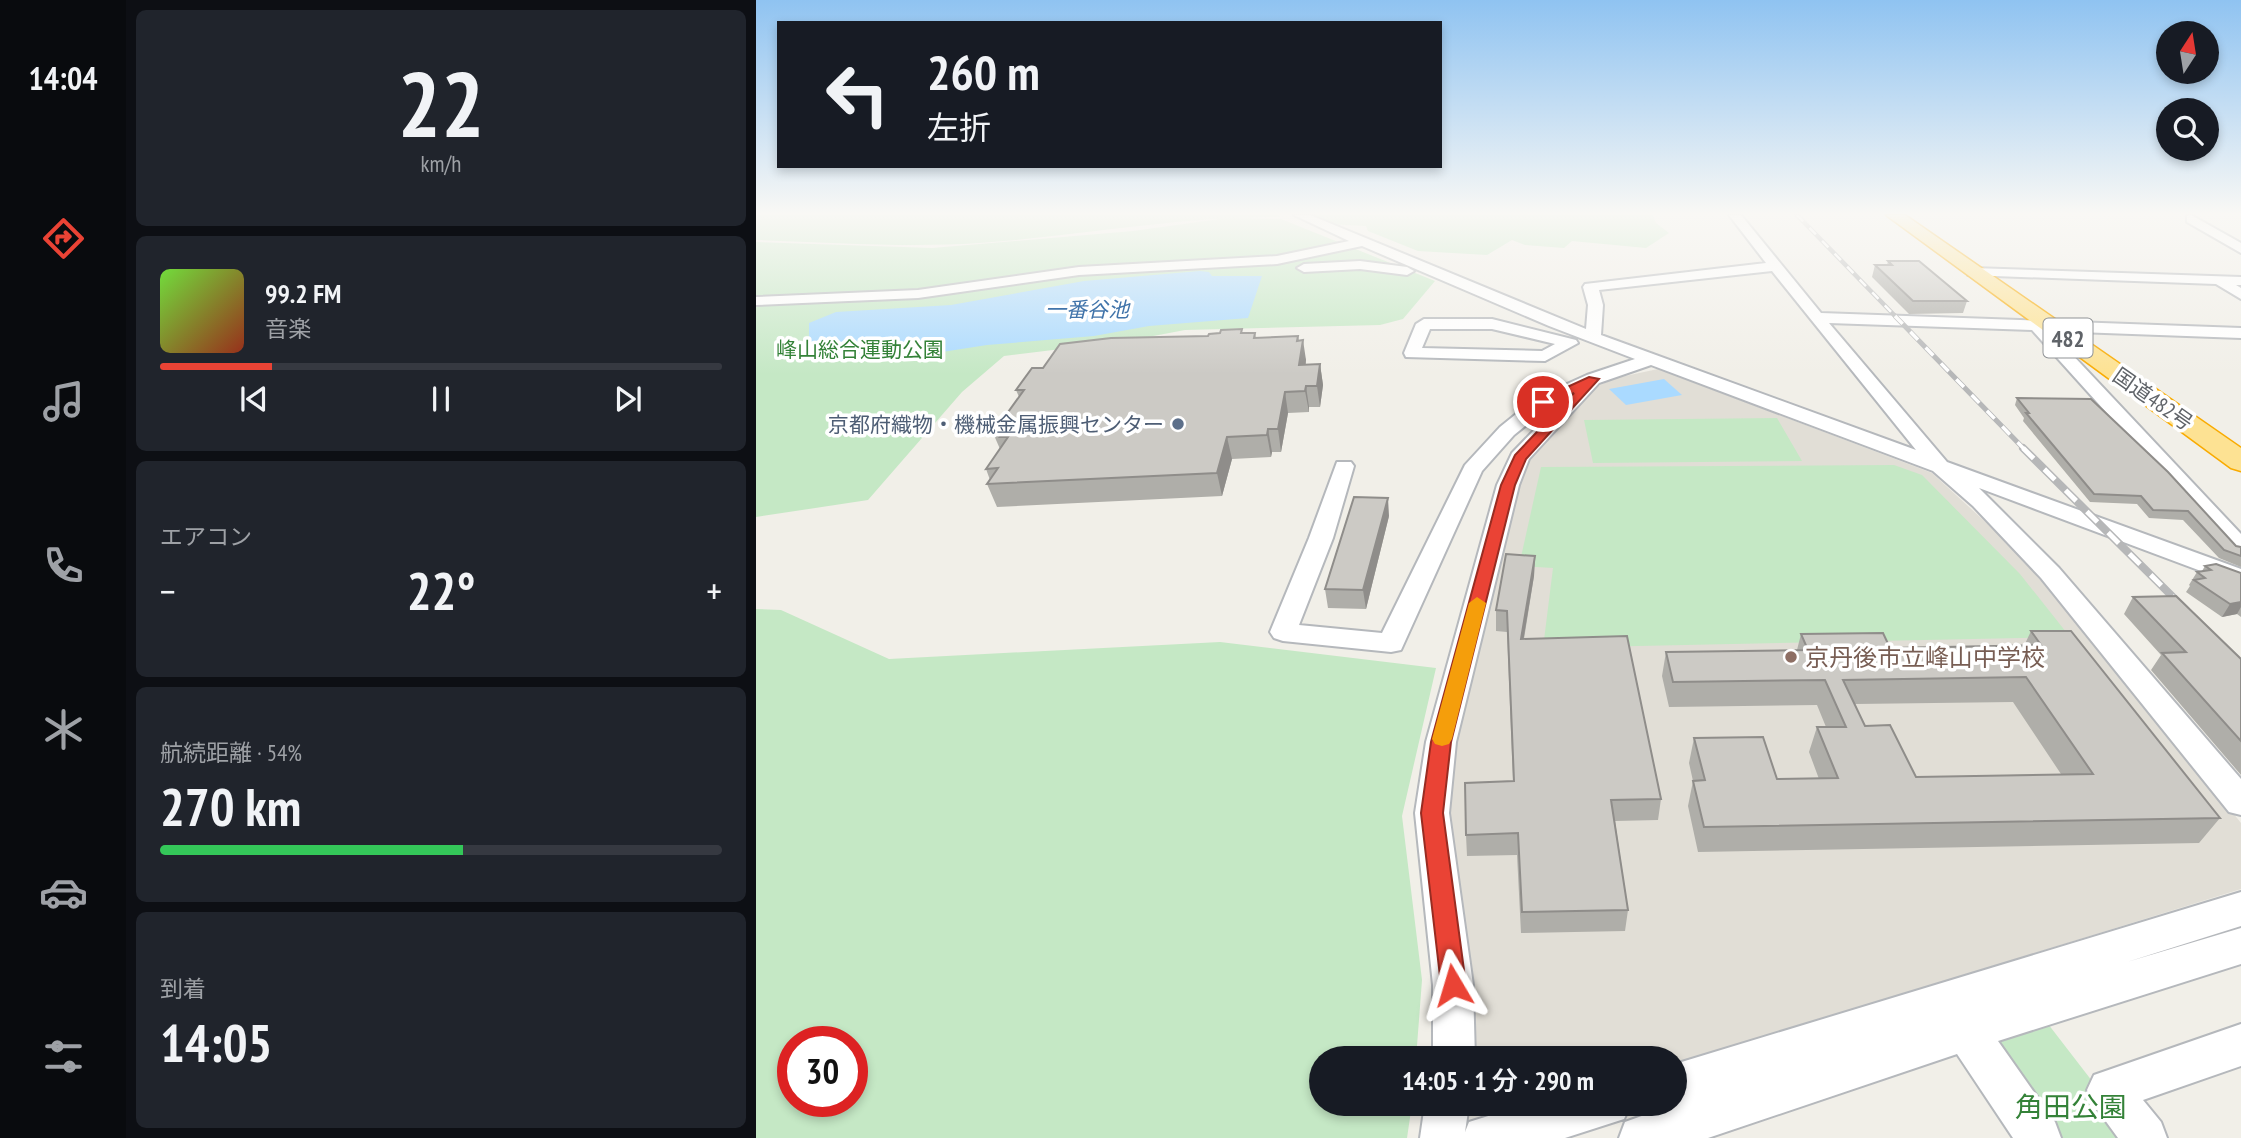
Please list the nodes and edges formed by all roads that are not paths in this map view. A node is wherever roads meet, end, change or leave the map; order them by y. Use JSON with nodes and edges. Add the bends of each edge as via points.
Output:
{"nodes":[{"id":1,"x":1131,"y":268,"type":"edge"},
{"id":2,"x":1283,"y":268,"type":"edge"},
{"id":3,"x":1313,"y":268,"type":"edge"},
{"id":4,"x":1379,"y":268,"type":"edge"},
{"id":5,"x":1423,"y":268,"type":"edge"},
{"id":6,"x":1757,"y":268,"type":"edge"},
{"id":7,"x":1778,"y":268,"type":"edge"},
{"id":8,"x":1968,"y":268,"type":"edge"},
{"id":9,"x":1973,"y":272,"type":"junction"},
{"id":10,"x":1451,"y":280,"type":"junction"},
{"id":11,"x":2220,"y":280,"type":"junction"},
{"id":12,"x":2241,"y":281,"type":"edge"},
{"id":13,"x":2241,"y":295,"type":"edge"},
{"id":14,"x":756,"y":301,"type":"edge"},
{"id":15,"x":1816,"y":318,"type":"junction"},
{"id":16,"x":1555,"y":323,"type":"junction"},
{"id":17,"x":2044,"y":327,"type":"junction"},
{"id":18,"x":2241,"y":333,"type":"edge"},
{"id":19,"x":1539,"y":336,"type":"junction"},
{"id":20,"x":1593,"y":337,"type":"junction"},
{"id":21,"x":1651,"y":359,"type":"junction"},
{"id":22,"x":1593,"y":379,"type":"junction"},
{"id":23,"x":2241,"y":461,"type":"edge"},
{"id":24,"x":1344,"y":466,"type":"dead end"},
{"id":25,"x":1940,"y":466,"type":"junction"},
{"id":26,"x":2241,"y":548,"type":"edge"},
{"id":27,"x":2241,"y":579,"type":"edge"},
{"id":28,"x":2241,"y":802,"type":"edge"},
{"id":29,"x":2241,"y":909,"type":"edge"},
{"id":30,"x":2241,"y":946,"type":"edge"},
{"id":31,"x":1966,"y":1031,"type":"junction"},
{"id":32,"x":2241,"y":1045,"type":"edge"},
{"id":33,"x":1454,"y":1046,"type":"edge"},
{"id":34,"x":1687,"y":1081,"type":"edge"},
{"id":35,"x":1445,"y":1116,"type":"edge"},
{"id":36,"x":1565,"y":1116,"type":"edge"},
{"id":37,"x":1442,"y":1138,"type":"edge"},
{"id":38,"x":1485,"y":1138,"type":"edge"},
{"id":39,"x":1641,"y":1138,"type":"edge"},
{"id":40,"x":2039,"y":1138,"type":"edge"},
{"id":41,"x":2145,"y":1138,"type":"edge"}],
"edges":[{"from":1,"to":14,"type":"street","via":[[918,294]]},
{"from":2,"to":3,"type":"street"},
{"from":4,"to":10,"type":"street"},
{"from":5,"to":10,"type":"street"},
{"from":6,"to":20,"type":"street","via":[[1590,287],[1596,313]]},
{"from":7,"to":15,"type":"street"},
{"from":8,"to":9,"type":"highway","name":"国道482号","number":"482"},
{"from":9,"to":11,"type":"street"},
{"from":9,"to":17,"type":"highway","name":"国道482号","number":"482"},
{"from":10,"to":16,"type":"street"},
{"from":11,"to":12,"type":"street"},
{"from":11,"to":13,"type":"street"},
{"from":15,"to":17,"type":"street"},
{"from":15,"to":25,"type":"street"},
{"from":16,"to":19,"type":"street"},
{"from":16,"to":20,"type":"street"},
{"from":17,"to":18,"type":"street"},
{"from":17,"to":23,"type":"highway","name":"国道482号","number":"482"},
{"from":17,"to":26,"type":"street"},
{"from":19,"to":19,"type":"street","via":[[1492,324],[1424,324],[1412,353],[1545,356],[1570,343]]},
{"from":20,"to":21,"type":"street"},
{"from":21,"to":22,"type":"street"},
{"from":21,"to":25,"type":"street"},
{"from":22,"to":24,"type":"street","via":[[1543,402],[1507,431],[1472,469],[1391,643],[1283,632]]},
{"from":22,"to":33,"type":"street","via":[[1520,457],[1508,485],[1441,742],[1432,813],[1453,985]]},
{"from":25,"to":27,"type":"street"},
{"from":25,"to":28,"type":"street","via":[[2050,573]]},
{"from":29,"to":34,"type":"street"},
{"from":30,"to":31,"type":"street"},
{"from":31,"to":39,"type":"street"},
{"from":31,"to":40,"type":"street"},
{"from":32,"to":41,"type":"street","via":[[2109,1090]]},
{"from":35,"to":37,"type":"street"},
{"from":36,"to":38,"type":"street"}]}
